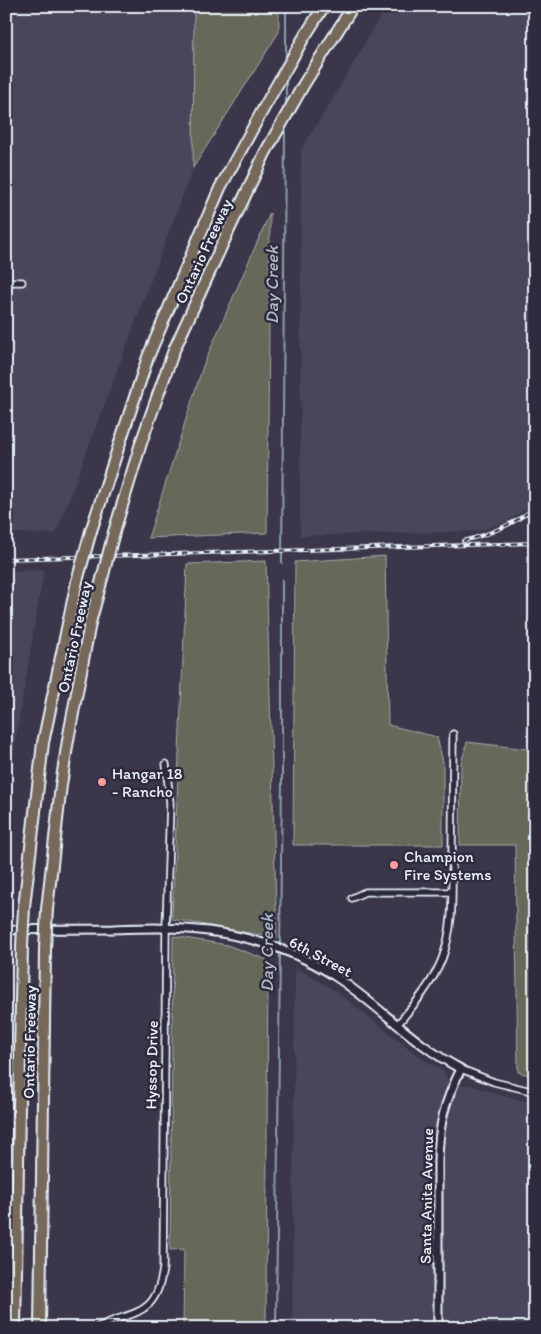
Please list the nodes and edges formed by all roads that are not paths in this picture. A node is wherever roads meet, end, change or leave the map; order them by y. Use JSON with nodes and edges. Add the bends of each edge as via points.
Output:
{"nodes":[{"id":1,"x":324,"y":6,"type":"edge"},
{"id":2,"x":353,"y":6,"type":"edge"},
{"id":3,"x":6,"y":282,"type":"edge"},
{"id":4,"x":22,"y":282,"type":"dead end"},
{"id":5,"x":453,"y":734,"type":"dead end"},
{"id":6,"x":166,"y":764,"type":"dead end"},
{"id":7,"x":452,"y":892,"type":"junction"},
{"id":8,"x":352,"y":898,"type":"dead end"},
{"id":9,"x":166,"y":928,"type":"junction"},
{"id":10,"x":6,"y":930,"type":"edge"},
{"id":11,"x":397,"y":1025,"type":"junction"},
{"id":12,"x":461,"y":1069,"type":"junction"},
{"id":13,"x":535,"y":1092,"type":"edge"},
{"id":14,"x":15,"y":1328,"type":"edge"},
{"id":15,"x":40,"y":1328,"type":"edge"},
{"id":16,"x":96,"y":1328,"type":"edge"},
{"id":17,"x":438,"y":1328,"type":"edge"}],
"edges":[{"from":1,"to":14,"type":"highway","name":"Ontario Freeway","bridge":true,"via":[[220,188],[148,356],[77,581],[43,743],[24,907]]},
{"from":2,"to":15,"type":"highway","name":"Ontario Freeway","bridge":true,"via":[[265,153],[174,350],[142,440],[90,623],[61,785],[47,910]]},
{"from":3,"to":4,"type":"street"},
{"from":5,"to":7,"type":"street"},
{"from":6,"to":9,"type":"street","name":"Hyssop Drive","via":[[170,802]]},
{"from":7,"to":8,"type":"street","via":[[365,892]]},
{"from":7,"to":11,"type":"street","via":[[450,926],[442,958],[427,988]]},
{"from":9,"to":10,"type":"street","name":"6th Street"},
{"from":9,"to":11,"type":"street","name":"6th Street","via":[[208,931],[265,943],[294,954],[336,976]]},
{"from":9,"to":16,"type":"street","name":"Hyssop Drive","via":[[161,1281],[157,1294],[147,1306]]},
{"from":11,"to":12,"type":"street","name":"6th Street","via":[[431,1052]]},
{"from":12,"to":13,"type":"street","name":"6th Street","via":[[494,1082]]},
{"from":12,"to":17,"type":"street","name":"Santa Anita Avenue","via":[[446,1103],[440,1135]]}]}
